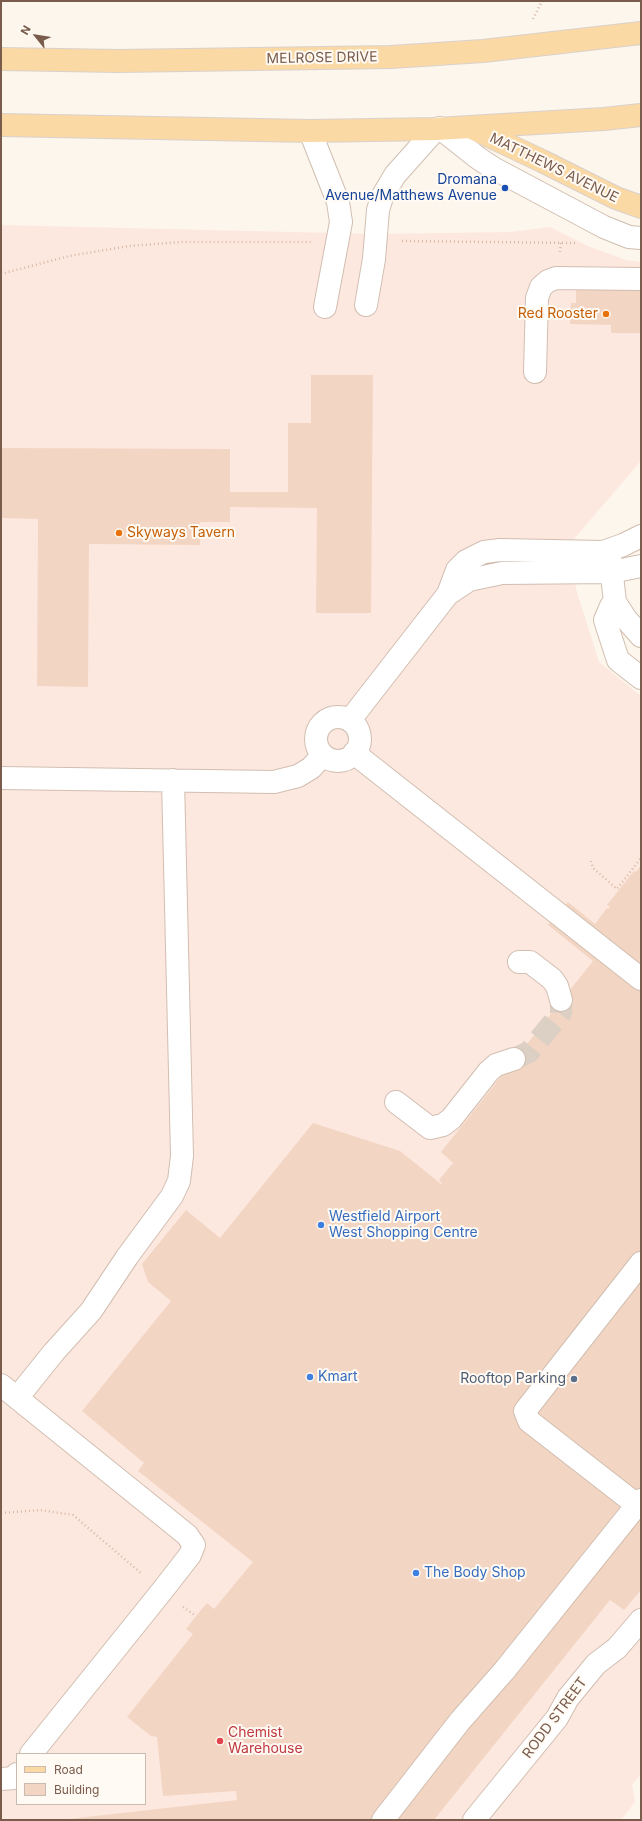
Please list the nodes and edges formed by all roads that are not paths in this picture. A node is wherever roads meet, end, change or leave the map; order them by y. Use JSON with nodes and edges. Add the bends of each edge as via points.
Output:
{"nodes":[{"id":1,"x":641,"y":33,"type":"edge"},
{"id":2,"x":612,"y":38,"type":"junction"},
{"id":3,"x":641,"y":44,"type":"edge"},
{"id":4,"x":1,"y":59,"type":"edge"},
{"id":5,"x":641,"y":115,"type":"edge"},
{"id":6,"x":1,"y":125,"type":"edge"},
{"id":7,"x":468,"y":127,"type":"junction"},
{"id":8,"x":438,"y":128,"type":"junction"},
{"id":9,"x":310,"y":131,"type":"junction"},
{"id":10,"x":641,"y":207,"type":"edge"},
{"id":11,"x":641,"y":238,"type":"edge"},
{"id":12,"x":641,"y":279,"type":"edge"},
{"id":13,"x":366,"y":305,"type":"dead end"},
{"id":14,"x":325,"y":307,"type":"dead end"},
{"id":15,"x":535,"y":372,"type":"dead end"},
{"id":16,"x":641,"y":537,"type":"edge"},
{"id":17,"x":609,"y":550,"type":"junction"},
{"id":18,"x":641,"y":566,"type":"edge"},
{"id":19,"x":611,"y":572,"type":"junction"},
{"id":20,"x":448,"y":594,"type":"junction"},
{"id":21,"x":610,"y":611,"type":"junction"},
{"id":22,"x":641,"y":636,"type":"edge"},
{"id":23,"x":641,"y":678,"type":"edge"},
{"id":24,"x":350,"y":720,"type":"junction"},
{"id":25,"x":354,"y":753,"type":"junction"},
{"id":26,"x":323,"y":755,"type":"junction"},
{"id":27,"x":1,"y":778,"type":"edge"},
{"id":28,"x":173,"y":780,"type":"junction"},
{"id":29,"x":519,"y":962,"type":"dead end"},
{"id":30,"x":641,"y":979,"type":"edge"},
{"id":31,"x":561,"y":1000,"type":"tunnel mouth"},
{"id":32,"x":514,"y":1059,"type":"tunnel mouth"},
{"id":33,"x":396,"y":1102,"type":"dead end"},
{"id":34,"x":641,"y":1263,"type":"edge"},
{"id":35,"x":9,"y":1392,"type":"edge"},
{"id":36,"x":639,"y":1503,"type":"edge"},
{"id":37,"x":641,"y":1620,"type":"edge"},
{"id":38,"x":32,"y":1753,"type":"edge"},
{"id":39,"x":16,"y":1776,"type":"edge"},
{"id":40,"x":1,"y":1779,"type":"edge"},
{"id":41,"x":383,"y":1820,"type":"edge"},
{"id":42,"x":474,"y":1820,"type":"edge"}],
"edges":[{"from":1,"to":2,"type":"main road","name":"MELROSE DRIVE"},
{"from":2,"to":3,"type":"main road"},
{"from":2,"to":4,"type":"main road","name":"MELROSE DRIVE","via":[[391,57],[118,61]]},
{"from":5,"to":7,"type":"main road"},
{"from":6,"to":9,"type":"main road"},
{"from":7,"to":8,"type":"main road"},
{"from":7,"to":10,"type":"main road","name":"MATTHEWS AVENUE","via":[[525,152],[616,198]]},
{"from":8,"to":9,"type":"main road"},
{"from":8,"to":11,"type":"street","via":[[493,168],[604,227]]},
{"from":8,"to":13,"type":"street","via":[[388,185],[378,210]]},
{"from":9,"to":14,"type":"street","via":[[338,202],[341,222]]},
{"from":12,"to":15,"type":"street","via":[[556,278],[548,281],[541,288],[537,298]]},
{"from":16,"to":17,"type":"street"},
{"from":17,"to":19,"type":"street"},
{"from":17,"to":20,"type":"street","via":[[484,552],[461,565]]},
{"from":18,"to":19,"type":"street"},
{"from":19,"to":20,"type":"street","via":[[502,573],[469,580]]},
{"from":19,"to":21,"type":"street"},
{"from":20,"to":24,"type":"street"},
{"from":21,"to":22,"type":"street","via":[[626,619]]},
{"from":21,"to":23,"type":"street","via":[[618,660]]},
{"from":24,"to":25,"type":"street","via":[[355,725],[360,739]]},
{"from":24,"to":26,"type":"street","via":[[336,716],[323,722],[318,728],[315,743]]},
{"from":25,"to":26,"type":"street","via":[[343,760],[329,759]]},
{"from":25,"to":30,"type":"street"},
{"from":26,"to":28,"type":"street","via":[[311,768],[298,776],[274,782]]},
{"from":27,"to":28,"type":"street"},
{"from":28,"to":35,"type":"street","via":[[182,1156],[179,1181],[172,1196],[95,1306],[54,1352]]},
{"from":29,"to":31,"type":"street","via":[[530,962],[552,979]]},
{"from":32,"to":33,"type":"street","via":[[504,1061],[489,1071],[451,1119],[436,1128],[430,1128]]},
{"from":34,"to":36,"type":"street","via":[[525,1411],[529,1421]]},
{"from":35,"to":38,"type":"street","via":[[192,1539],[194,1545],[162,1591]]},
{"from":36,"to":41,"type":"street","via":[[504,1671],[460,1721]]},
{"from":37,"to":42,"type":"street","name":"RODD STREET","via":[[617,1648],[596,1664],[568,1698],[557,1718]]},
{"from":39,"to":40,"type":"street"}]}
